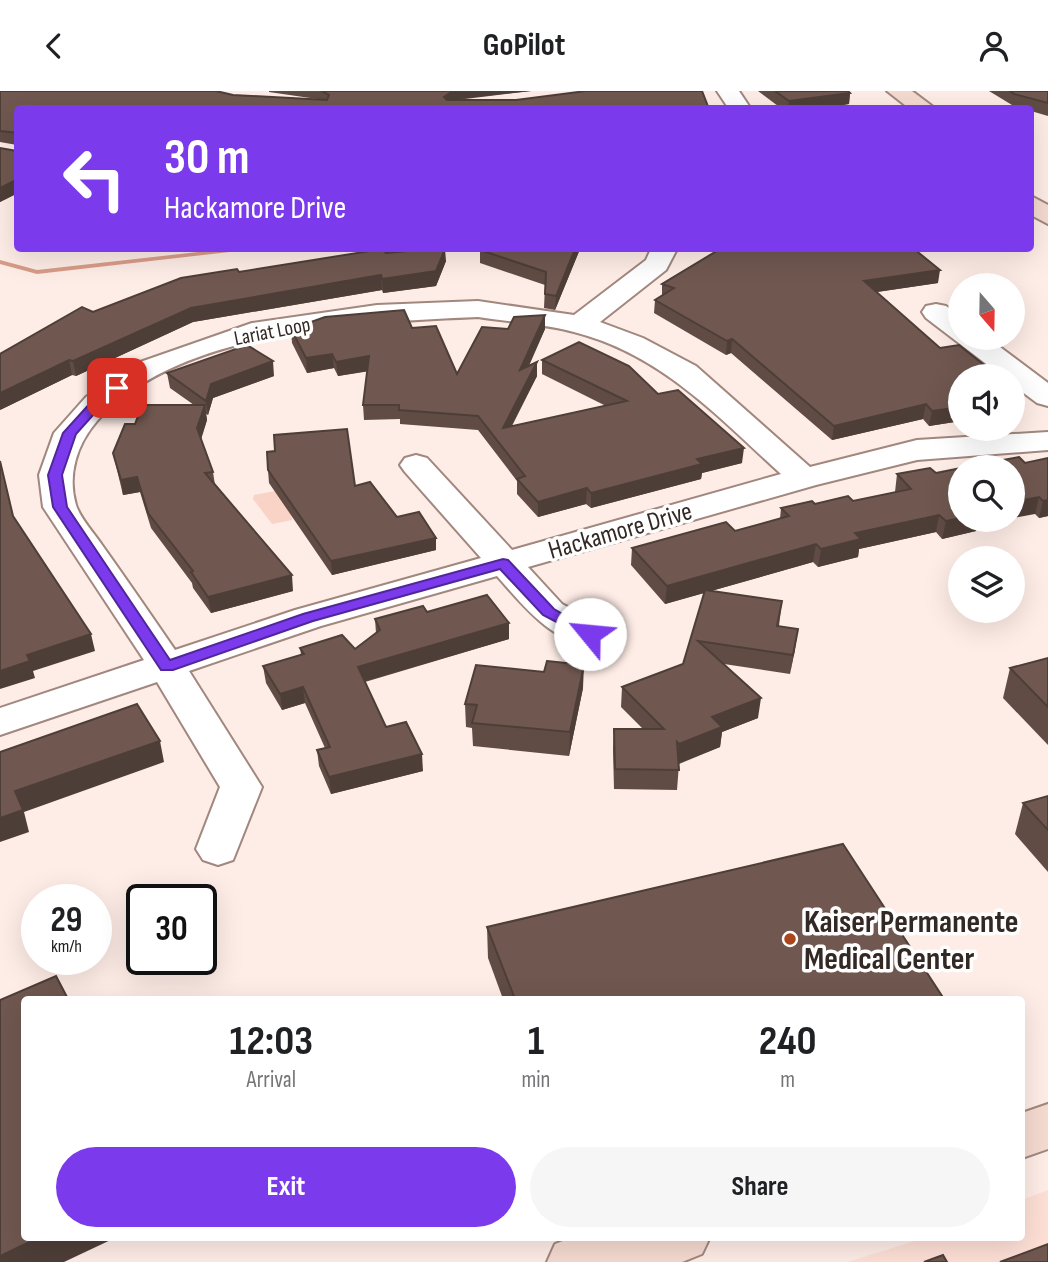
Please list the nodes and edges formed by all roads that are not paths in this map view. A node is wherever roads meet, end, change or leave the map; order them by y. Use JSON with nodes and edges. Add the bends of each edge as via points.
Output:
{"nodes":[{"id":1,"x":898,"y":91,"type":"edge"},
{"id":2,"x":919,"y":105,"type":"edge"},
{"id":3,"x":1034,"y":206,"type":"edge"},
{"id":4,"x":1048,"y":218,"type":"edge"},
{"id":5,"x":663,"y":252,"type":"edge"},
{"id":6,"x":936,"y":312,"type":"dead end"},
{"id":7,"x":948,"y":321,"type":"edge"},
{"id":8,"x":580,"y":324,"type":"junction"},
{"id":9,"x":986,"y":350,"type":"edge"},
{"id":10,"x":1048,"y":397,"type":"edge"},
{"id":11,"x":1048,"y":441,"type":"edge"},
{"id":12,"x":416,"y":465,"type":"dead end"},
{"id":13,"x":804,"y":478,"type":"junction"},
{"id":14,"x":503,"y":563,"type":"junction"},
{"id":15,"x":590,"y":634,"type":"dead end"},
{"id":16,"x":167,"y":667,"type":"junction"},
{"id":17,"x":0,"y":722,"type":"edge"},
{"id":18,"x":218,"y":849,"type":"dead end"},
{"id":19,"x":1048,"y":1126,"type":"edge"},
{"id":20,"x":1025,"y":1135,"type":"edge"},
{"id":21,"x":666,"y":1241,"type":"edge"},
{"id":22,"x":575,"y":1262,"type":"edge"}],
"edges":[{"from":1,"to":2,"type":"main road"},
{"from":3,"to":4,"type":"main road"},
{"from":5,"to":8,"type":"street","via":[[657,264]]},
{"from":6,"to":7,"type":"street"},
{"from":8,"to":13,"type":"street","name":"Lariat Loop","via":[[633,344],[686,372]]},
{"from":8,"to":16,"type":"street","name":"Lariat Loop","via":[[478,309],[377,313],[252,332],[136,373],[97,403],[70,433],[55,475],[60,507]]},
{"from":9,"to":10,"type":"street"},
{"from":11,"to":13,"type":"street","name":"Hackamore Drive","via":[[917,450]]},
{"from":12,"to":14,"type":"street"},
{"from":13,"to":14,"type":"street","name":"Hackamore Drive"},
{"from":14,"to":15,"type":"street","via":[[548,612]]},
{"from":14,"to":16,"type":"street","name":"Hackamore Drive","via":[[308,618]]},
{"from":16,"to":17,"type":"street","name":"Hackamore Drive"},
{"from":16,"to":18,"type":"street","name":"Lariat Loop","via":[[241,787]]},
{"from":19,"to":20,"type":"main road"},
{"from":21,"to":22,"type":"main road"}]}
